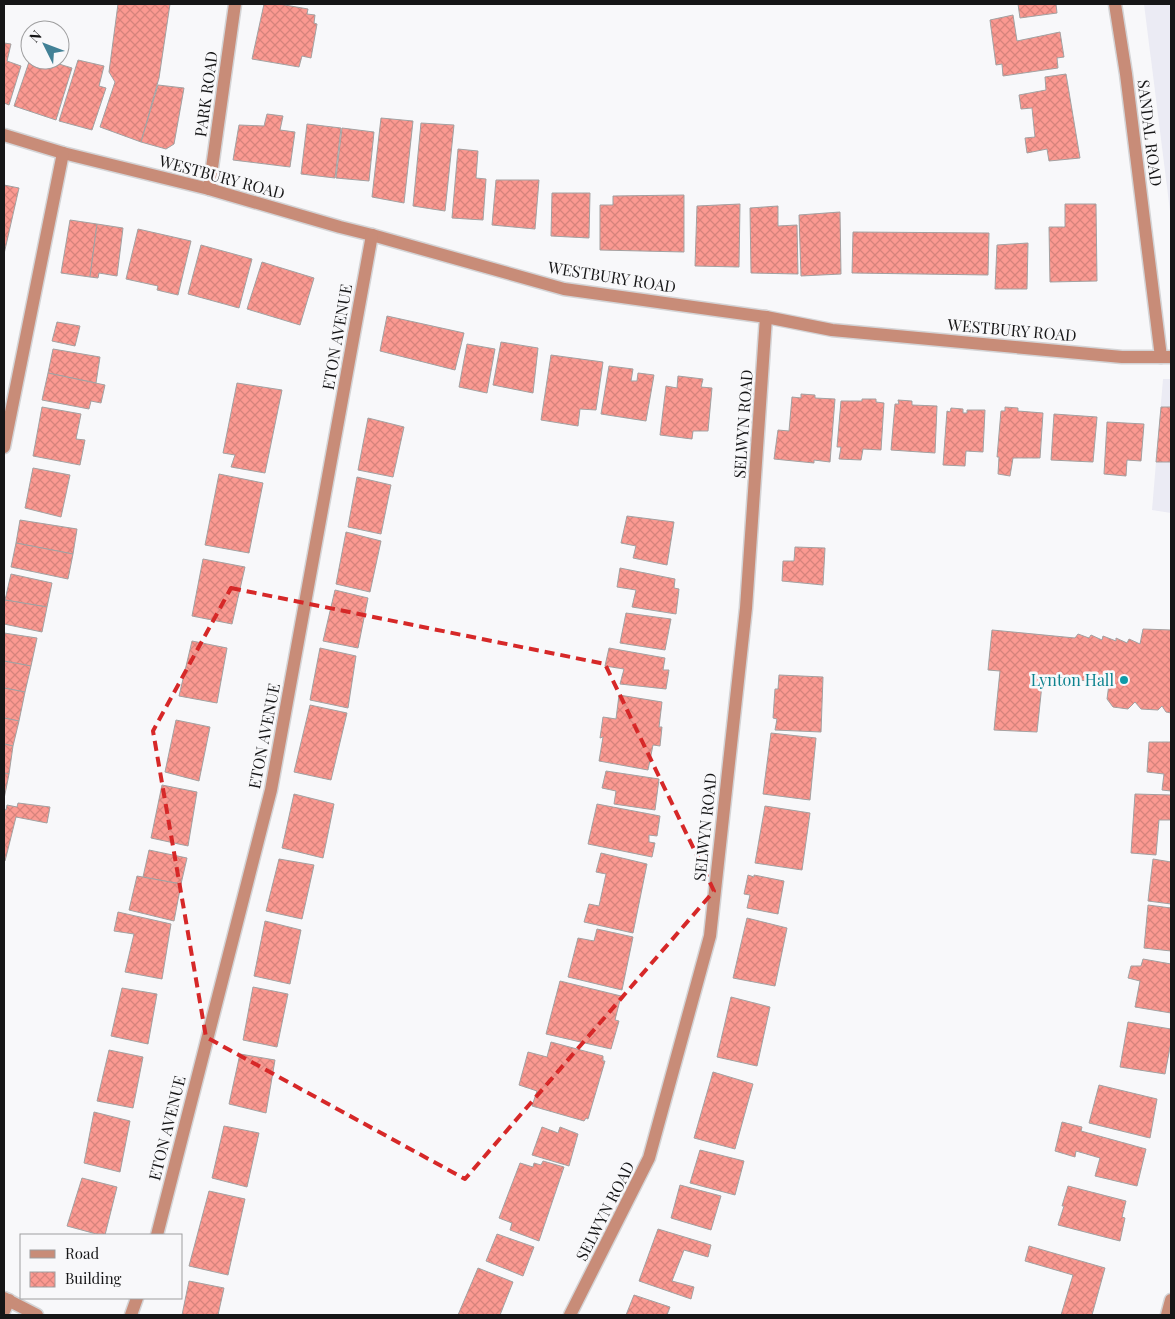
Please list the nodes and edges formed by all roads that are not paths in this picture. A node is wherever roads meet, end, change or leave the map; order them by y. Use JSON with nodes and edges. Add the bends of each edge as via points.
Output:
{"nodes":[{"id":1,"x":235,"y":4,"type":"edge"},
{"id":2,"x":1115,"y":4,"type":"edge"},
{"id":3,"x":4,"y":135,"type":"edge"},
{"id":4,"x":62,"y":153,"type":"junction"},
{"id":5,"x":209,"y":189,"type":"junction"},
{"id":6,"x":372,"y":235,"type":"junction"},
{"id":7,"x":766,"y":317,"type":"junction"},
{"id":8,"x":1166,"y":357,"type":"edge"},
{"id":9,"x":4,"y":447,"type":"edge"},
{"id":10,"x":157,"y":1234,"type":"edge"},
{"id":11,"x":137,"y":1299,"type":"edge"},
{"id":12,"x":1171,"y":1300,"type":"edge"},
{"id":13,"x":5,"y":1303,"type":"edge"},
{"id":14,"x":37,"y":1315,"type":"edge"},
{"id":15,"x":131,"y":1315,"type":"edge"},
{"id":16,"x":570,"y":1315,"type":"edge"},
{"id":17,"x":1167,"y":1315,"type":"edge"}],
"edges":[{"from":1,"to":5,"type":"street","name":"PARK ROAD"},
{"from":2,"to":8,"type":"street","name":"SANDAL ROAD"},
{"from":3,"to":4,"type":"street","name":"WESTBURY ROAD"},
{"from":4,"to":5,"type":"street","name":"WESTBURY ROAD"},
{"from":4,"to":9,"type":"street"},
{"from":5,"to":6,"type":"street","name":"WESTBURY ROAD"},
{"from":6,"to":7,"type":"street","name":"WESTBURY ROAD","via":[[564,289]]},
{"from":6,"to":10,"type":"street","name":"ETON AVENUE","via":[[271,790]]},
{"from":7,"to":8,"type":"street","name":"WESTBURY ROAD","via":[[832,330],[1122,357]]},
{"from":7,"to":16,"type":"street","name":"SELWYN ROAD","via":[[746,608],[710,936],[649,1158]]},
{"from":11,"to":15,"type":"street"},
{"from":12,"to":17,"type":"street"},
{"from":13,"to":14,"type":"street"}]}
